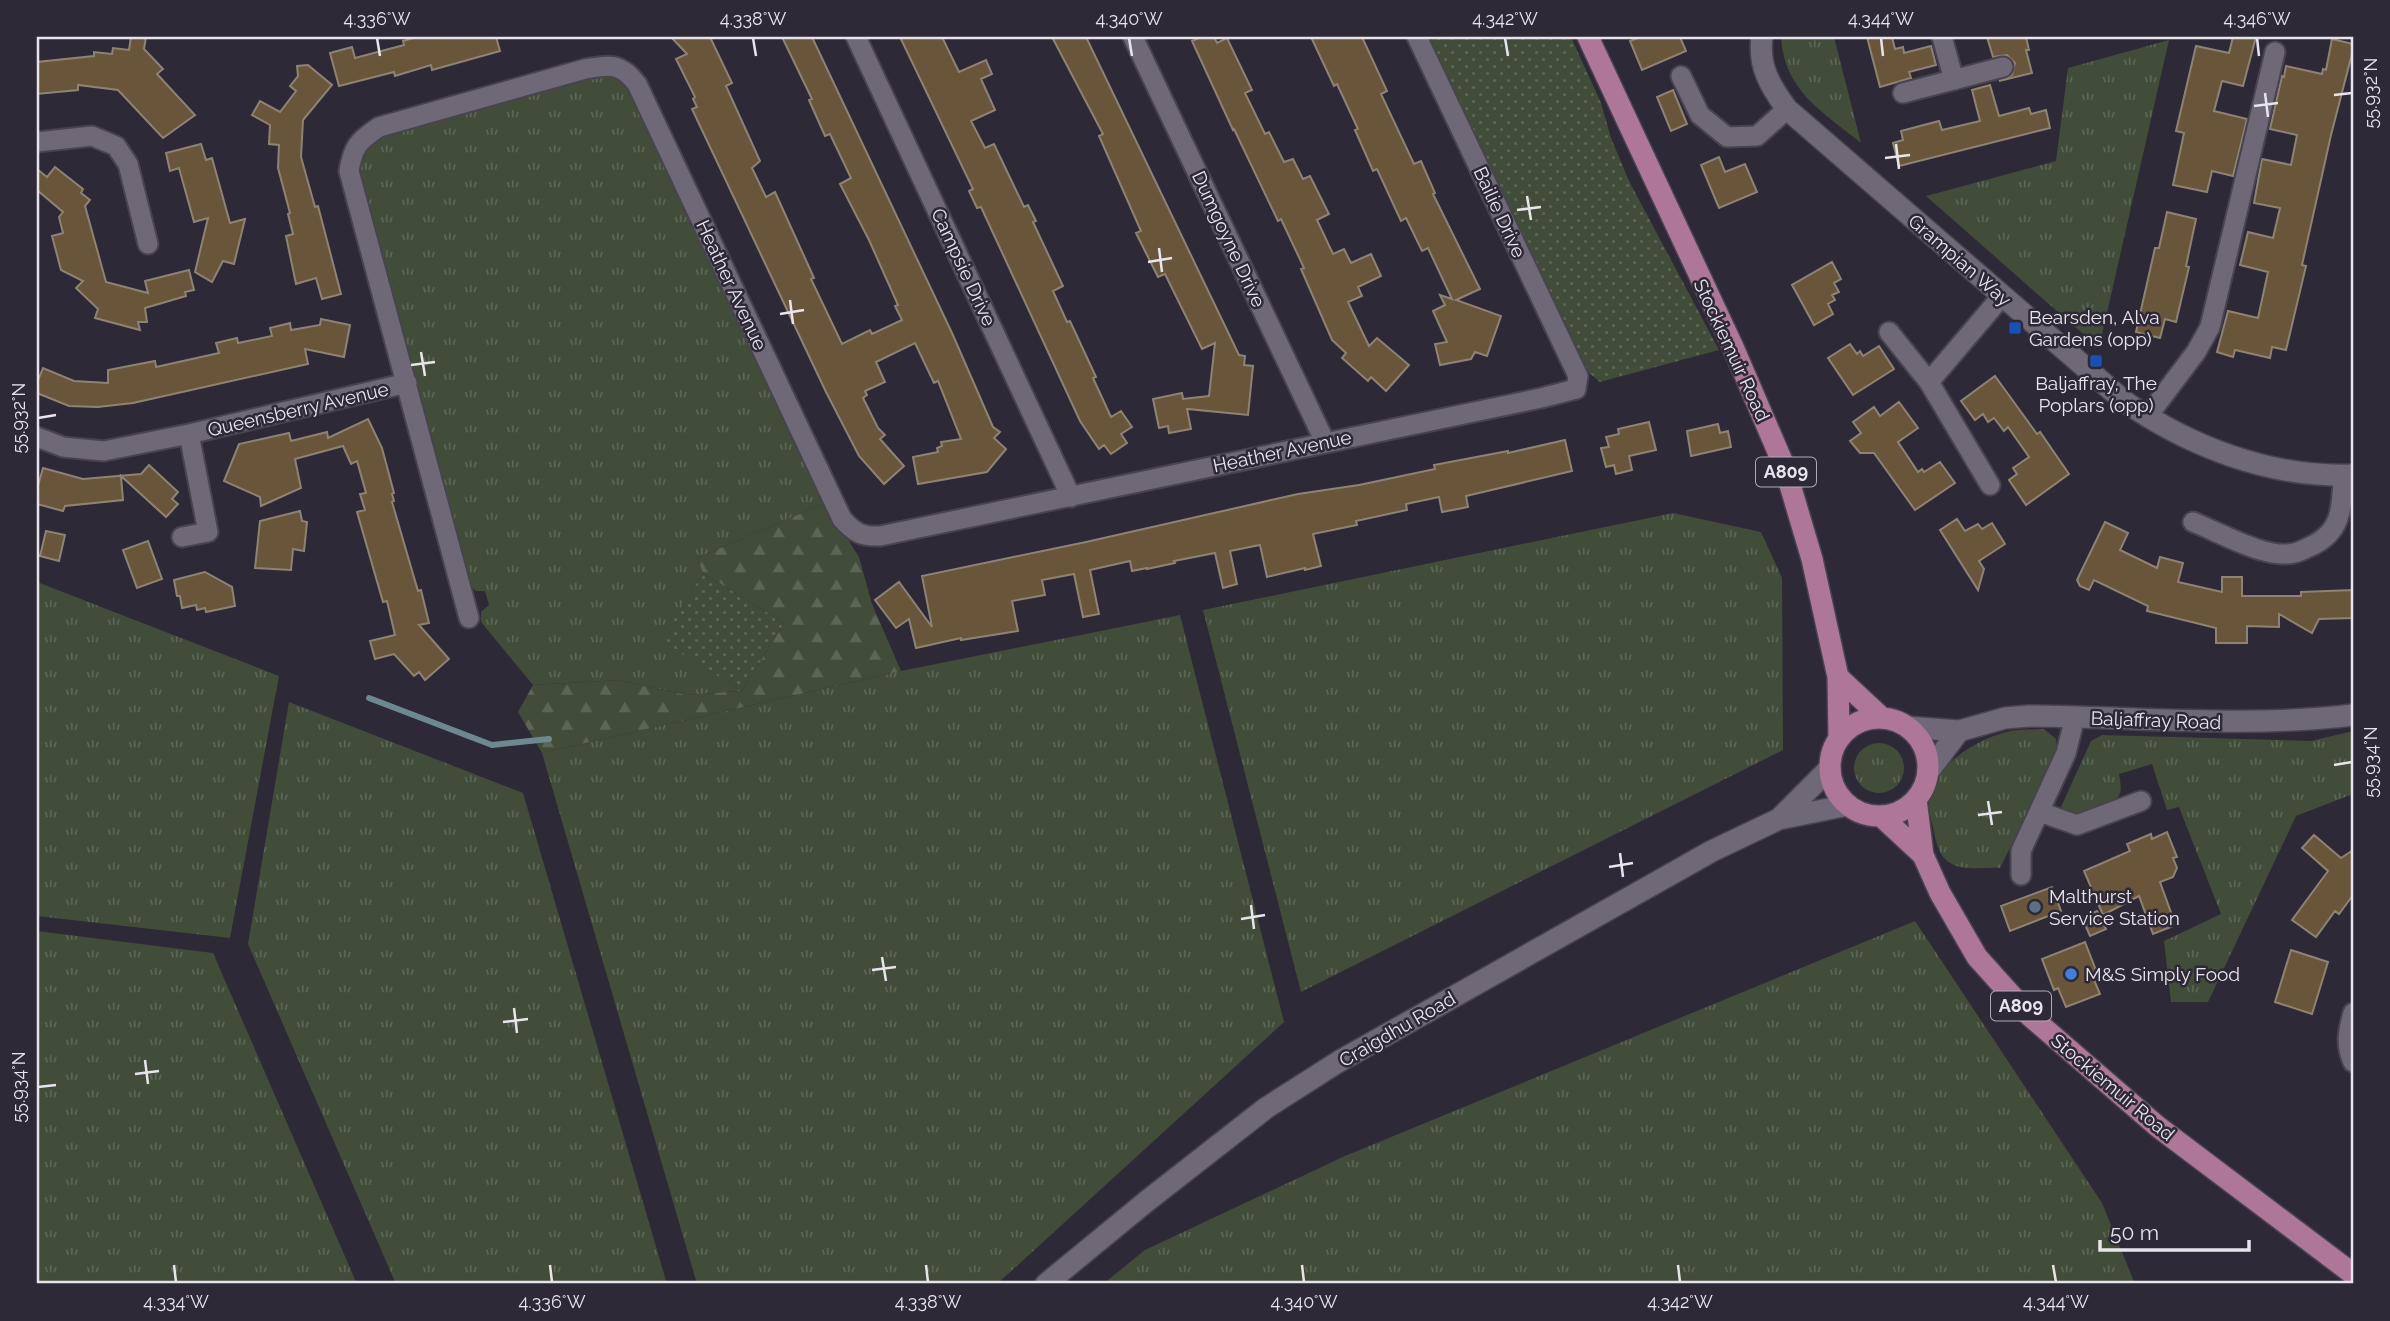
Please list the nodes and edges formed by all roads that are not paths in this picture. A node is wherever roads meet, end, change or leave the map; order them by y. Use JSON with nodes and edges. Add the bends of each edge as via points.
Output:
{"nodes":[{"id":1,"x":856,"y":37,"type":"edge"},
{"id":2,"x":1133,"y":37,"type":"edge"},
{"id":3,"x":1417,"y":37,"type":"edge"},
{"id":4,"x":1588,"y":37,"type":"edge"},
{"id":5,"x":1942,"y":37,"type":"edge"},
{"id":6,"x":1757,"y":42,"type":"edge"},
{"id":7,"x":2275,"y":52,"type":"dead end"},
{"id":8,"x":2003,"y":67,"type":"dead end"},
{"id":9,"x":1681,"y":76,"type":"dead end"},
{"id":10,"x":1954,"y":80,"type":"junction"},
{"id":11,"x":1903,"y":93,"type":"dead end"},
{"id":12,"x":1787,"y":109,"type":"junction"},
{"id":13,"x":37,"y":142,"type":"edge"},
{"id":14,"x":148,"y":244,"type":"dead end"},
{"id":15,"x":2002,"y":296,"type":"junction"},
{"id":16,"x":1889,"y":332,"type":"dead end"},
{"id":17,"x":1929,"y":382,"type":"junction"},
{"id":18,"x":407,"y":383,"type":"junction"},
{"id":19,"x":1576,"y":389,"type":"joint"},
{"id":20,"x":2147,"y":417,"type":"junction"},
{"id":21,"x":189,"y":434,"type":"junction"},
{"id":22,"x":37,"y":437,"type":"edge"},
{"id":23,"x":1325,"y":442,"type":"junction"},
{"id":24,"x":2348,"y":475,"type":"edge"},
{"id":25,"x":1990,"y":485,"type":"dead end"},
{"id":26,"x":1071,"y":497,"type":"junction"},
{"id":27,"x":2193,"y":522,"type":"dead end"},
{"id":28,"x":181,"y":537,"type":"dead end"},
{"id":29,"x":469,"y":618,"type":"dead end"},
{"id":30,"x":1838,"y":677,"type":"junction"},
{"id":31,"x":2353,"y":715,"type":"edge"},
{"id":32,"x":2072,"y":717,"type":"junction"},
{"id":33,"x":1882,"y":718,"type":"junction"},
{"id":34,"x":1908,"y":727,"type":"junction"},
{"id":35,"x":1959,"y":731,"type":"junction"},
{"id":36,"x":1839,"y":738,"type":"junction"},
{"id":37,"x":1830,"y":768,"type":"junction"},
{"id":38,"x":1928,"y":772,"type":"junction"},
{"id":39,"x":1916,"y":799,"type":"junction"},
{"id":40,"x":2141,"y":801,"type":"dead end"},
{"id":41,"x":1848,"y":805,"type":"junction"},
{"id":42,"x":2040,"y":812,"type":"junction"},
{"id":43,"x":1881,"y":816,"type":"junction"},
{"id":44,"x":1779,"y":819,"type":"junction"},
{"id":45,"x":1923,"y":855,"type":"junction"},
{"id":46,"x":2021,"y":875,"type":"dead end"},
{"id":47,"x":2353,"y":1013,"type":"edge"},
{"id":48,"x":2353,"y":1062,"type":"edge"},
{"id":49,"x":2353,"y":1274,"type":"edge"},
{"id":50,"x":1046,"y":1284,"type":"edge"}],
"edges":[{"from":1,"to":26,"type":"street","name":"Campsie Drive"},
{"from":2,"to":23,"type":"street","name":"Dumgoyne Drive"},
{"from":3,"to":19,"type":"street","name":"Bailie Drive","via":[[1578,376]]},
{"from":4,"to":30,"type":"main road","name":"Stockiemuir Road","number":"A809","via":[[1785,468],[1812,559]]},
{"from":5,"to":10,"type":"street"},
{"from":6,"to":12,"type":"main road","name":"Grampian Way","via":[[1766,76]]},
{"from":7,"to":20,"type":"street","via":[[2206,339]]},
{"from":8,"to":10,"type":"street"},
{"from":9,"to":12,"type":"street","via":[[1700,115],[1727,137],[1757,136]]},
{"from":10,"to":11,"type":"street"},
{"from":12,"to":15,"type":"main road","name":"Grampian Way"},
{"from":13,"to":14,"type":"street","via":[[93,136],[116,146],[128,164]]},
{"from":15,"to":17,"type":"street"},
{"from":15,"to":20,"type":"main road","name":"Grampian Way"},
{"from":16,"to":17,"type":"street"},
{"from":17,"to":25,"type":"street"},
{"from":18,"to":21,"type":"street","name":"Queensberry Avenue"},
{"from":18,"to":26,"type":"street","name":"Heather Avenue","via":[[349,171],[353,152],[363,137],[379,128],[608,65],[629,73],[637,84],[842,519],[853,531],[880,536]]},
{"from":18,"to":29,"type":"street","name":"Heather Avenue"},
{"from":19,"to":23,"type":"street","name":"Heather Avenue"},
{"from":20,"to":24,"type":"main road","name":"Grampian Way","via":[[2213,450],[2265,466]]},
{"from":21,"to":22,"type":"street","name":"Queensberry Avenue","via":[[104,451],[63,447]]},
{"from":21,"to":28,"type":"street","name":"Queensberry Avenue","via":[[208,532]]},
{"from":23,"to":26,"type":"street","name":"Heather Avenue"},
{"from":24,"to":27,"type":"street","via":[[2337,525],[2323,541],[2293,554],[2270,553]]},
{"from":30,"to":33,"type":"main road"},
{"from":30,"to":36,"type":"main road","name":"Stockiemuir Road","number":"A809"},
{"from":31,"to":32,"type":"main road","name":"Baljaffray Road","via":[[2236,723]]},
{"from":32,"to":35,"type":"main road","name":"Baljaffray Road","via":[[2005,718]]},
{"from":32,"to":42,"type":"street","via":[[2066,753]]},
{"from":33,"to":34,"type":"main road"},
{"from":33,"to":36,"type":"main road","via":[[1858,723]]},
{"from":34,"to":35,"type":"main road","name":"Baljaffray Road"},
{"from":34,"to":38,"type":"main road","via":[[1924,747]]},
{"from":35,"to":38,"type":"main road"},
{"from":36,"to":37,"type":"main road"},
{"from":37,"to":41,"type":"main road","via":[[1838,795]]},
{"from":37,"to":44,"type":"main road","name":"Craigdhu Road"},
{"from":38,"to":39,"type":"main road"},
{"from":39,"to":43,"type":"main road","via":[[1906,808]]},
{"from":39,"to":45,"type":"main road","name":"Stockiemuir Road","number":"A809"},
{"from":40,"to":42,"type":"street","via":[[2077,825]]},
{"from":41,"to":43,"type":"main road"},
{"from":41,"to":44,"type":"main road","name":"Craigdhu Road"},
{"from":42,"to":46,"type":"street","via":[[2021,851]]},
{"from":43,"to":45,"type":"main road","name":"Stockiemuir Road","number":"A809"},
{"from":44,"to":50,"type":"main road","name":"Craigdhu Road","via":[[1338,1062],[1266,1108]]},
{"from":45,"to":49,"type":"main road","name":"Stockiemuir Road","number":"A809","via":[[1977,957],[2031,1016],[2157,1126]]},
{"from":47,"to":48,"type":"street","via":[[2347,1041]]}]}
